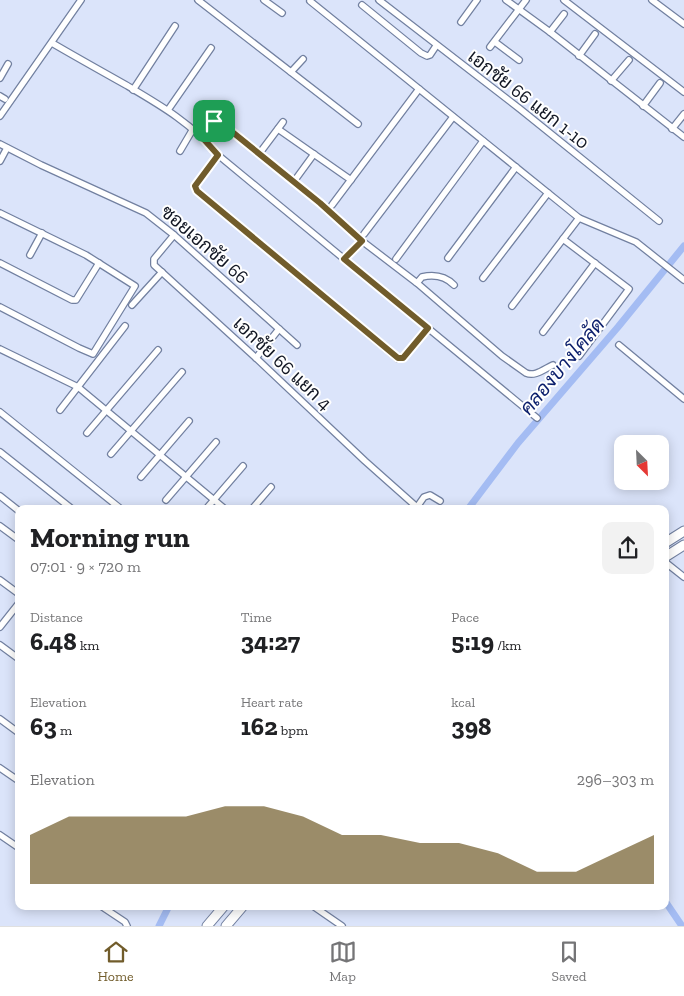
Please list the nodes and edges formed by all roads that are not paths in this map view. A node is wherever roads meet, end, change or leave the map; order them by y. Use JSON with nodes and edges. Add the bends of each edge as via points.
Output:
{"nodes":[{"id":1,"x":81,"y":0,"type":"edge"},
{"id":2,"x":198,"y":0,"type":"edge"},
{"id":3,"x":264,"y":0,"type":"edge"},
{"id":4,"x":379,"y":0,"type":"edge"},
{"id":5,"x":477,"y":0,"type":"edge"},
{"id":6,"x":506,"y":0,"type":"edge"},
{"id":7,"x":526,"y":0,"type":"edge"},
{"id":8,"x":564,"y":0,"type":"edge"},
{"id":9,"x":652,"y":0,"type":"edge"},
{"id":10,"x":310,"y":1,"type":"edge"},
{"id":11,"x":362,"y":5,"type":"dead end"},
{"id":12,"x":518,"y":9,"type":"junction"},
{"id":13,"x":282,"y":13,"type":"dead end"},
{"id":14,"x":564,"y":14,"type":"dead end"},
{"id":15,"x":461,"y":22,"type":"dead end"},
{"id":16,"x":684,"y":24,"type":"edge"},
{"id":17,"x":175,"y":26,"type":"dead end"},
{"id":18,"x":550,"y":32,"type":"junction"},
{"id":19,"x":595,"y":34,"type":"dead end"},
{"id":20,"x":494,"y":42,"type":"junction"},
{"id":21,"x":52,"y":43,"type":"junction"},
{"id":22,"x":436,"y":46,"type":"junction"},
{"id":23,"x":490,"y":47,"type":"dead end"},
{"id":24,"x":211,"y":48,"type":"dead end"},
{"id":25,"x":579,"y":56,"type":"junction"},
{"id":26,"x":303,"y":59,"type":"dead end"},
{"id":27,"x":519,"y":60,"type":"dead end"},
{"id":28,"x":629,"y":60,"type":"dead end"},
{"id":29,"x":8,"y":64,"type":"dead end"},
{"id":30,"x":291,"y":72,"type":"junction"},
{"id":31,"x":0,"y":78,"type":"edge"},
{"id":32,"x":611,"y":81,"type":"junction"},
{"id":33,"x":660,"y":83,"type":"dead end"},
{"id":34,"x":419,"y":89,"type":"junction"},
{"id":35,"x":133,"y":90,"type":"junction"},
{"id":36,"x":684,"y":92,"type":"edge"},
{"id":37,"x":643,"y":106,"type":"junction"},
{"id":38,"x":168,"y":110,"type":"junction"},
{"id":39,"x":684,"y":114,"type":"edge"},
{"id":40,"x":0,"y":116,"type":"edge"},
{"id":41,"x":453,"y":116,"type":"junction"},
{"id":42,"x":283,"y":122,"type":"dead end"},
{"id":43,"x":358,"y":124,"type":"dead end"},
{"id":44,"x":193,"y":129,"type":"junction"},
{"id":45,"x":278,"y":129,"type":"junction"},
{"id":46,"x":672,"y":129,"type":"junction"},
{"id":47,"x":200,"y":135,"type":"junction"},
{"id":48,"x":684,"y":138,"type":"edge"},
{"id":49,"x":484,"y":141,"type":"junction"},
{"id":50,"x":0,"y":144,"type":"edge"},
{"id":51,"x":7,"y":148,"type":"junction"},
{"id":52,"x":262,"y":150,"type":"dead end"},
{"id":53,"x":180,"y":152,"type":"dead end"},
{"id":54,"x":314,"y":154,"type":"junction"},
{"id":55,"x":218,"y":155,"type":"junction"},
{"id":56,"x":0,"y":161,"type":"edge"},
{"id":57,"x":516,"y":167,"type":"junction"},
{"id":58,"x":295,"y":180,"type":"dead end"},
{"id":59,"x":351,"y":180,"type":"junction"},
{"id":60,"x":548,"y":193,"type":"junction"},
{"id":61,"x":332,"y":206,"type":"dead end"},
{"id":62,"x":0,"y":213,"type":"edge"},
{"id":63,"x":579,"y":218,"type":"junction"},
{"id":64,"x":659,"y":221,"type":"dead end"},
{"id":65,"x":42,"y":233,"type":"junction"},
{"id":66,"x":364,"y":234,"type":"dead end"},
{"id":67,"x":174,"y":235,"type":"junction"},
{"id":68,"x":563,"y":239,"type":"junction"},
{"id":69,"x":362,"y":241,"type":"junction"},
{"id":70,"x":30,"y":255,"type":"dead end"},
{"id":71,"x":448,"y":258,"type":"dead end"},
{"id":72,"x":344,"y":259,"type":"junction"},
{"id":73,"x":396,"y":259,"type":"dead end"},
{"id":74,"x":0,"y":263,"type":"edge"},
{"id":75,"x":99,"y":263,"type":"junction"},
{"id":76,"x":595,"y":263,"type":"junction"},
{"id":77,"x":162,"y":272,"type":"junction"},
{"id":78,"x":483,"y":278,"type":"dead end"},
{"id":79,"x":684,"y":280,"type":"edge"},
{"id":80,"x":417,"y":283,"type":"junction"},
{"id":81,"x":454,"y":285,"type":"dead end"},
{"id":82,"x":132,"y":305,"type":"dead end"},
{"id":83,"x":512,"y":306,"type":"dead end"},
{"id":84,"x":0,"y":307,"type":"edge"},
{"id":85,"x":125,"y":326,"type":"dead end"},
{"id":86,"x":428,"y":328,"type":"junction"},
{"id":87,"x":280,"y":329,"type":"junction"},
{"id":88,"x":544,"y":332,"type":"dead end"},
{"id":89,"x":297,"y":345,"type":"dead end"},
{"id":90,"x":619,"y":345,"type":"dead end"},
{"id":91,"x":0,"y":350,"type":"edge"},
{"id":92,"x":158,"y":350,"type":"dead end"},
{"id":93,"x":579,"y":356,"type":"dead end"},
{"id":94,"x":256,"y":358,"type":"junction"},
{"id":95,"x":553,"y":365,"type":"dead end"},
{"id":96,"x":182,"y":372,"type":"dead end"},
{"id":97,"x":78,"y":387,"type":"junction"},
{"id":98,"x":684,"y":399,"type":"edge"},
{"id":99,"x":60,"y":410,"type":"dead end"},
{"id":100,"x":107,"y":410,"type":"junction"},
{"id":101,"x":0,"y":412,"type":"edge"},
{"id":102,"x":537,"y":418,"type":"dead end"},
{"id":103,"x":190,"y":420,"type":"dead end"},
{"id":104,"x":132,"y":431,"type":"junction"},
{"id":105,"x":87,"y":433,"type":"dead end"},
{"id":106,"x":216,"y":442,"type":"dead end"},
{"id":107,"x":0,"y":452,"type":"edge"},
{"id":108,"x":111,"y":454,"type":"dead end"},
{"id":109,"x":160,"y":455,"type":"junction"},
{"id":110,"x":243,"y":466,"type":"dead end"},
{"id":111,"x":186,"y":476,"type":"junction"},
{"id":112,"x":141,"y":477,"type":"dead end"},
{"id":113,"x":271,"y":487,"type":"dead end"},
{"id":114,"x":0,"y":496,"type":"edge"},
{"id":115,"x":166,"y":500,"type":"dead end"},
{"id":116,"x":214,"y":500,"type":"junction"},
{"id":117,"x":440,"y":501,"type":"dead end"},
{"id":118,"x":67,"y":505,"type":"edge"},
{"id":119,"x":116,"y":505,"type":"edge"},
{"id":120,"x":210,"y":505,"type":"edge"},
{"id":121,"x":220,"y":505,"type":"edge"},
{"id":122,"x":255,"y":505,"type":"edge"},
{"id":123,"x":415,"y":505,"type":"edge"},
{"id":124,"x":420,"y":505,"type":"edge"},
{"id":125,"x":15,"y":508,"type":"edge"},
{"id":126,"x":0,"y":526,"type":"edge"},
{"id":127,"x":684,"y":531,"type":"edge"},
{"id":128,"x":15,"y":537,"type":"edge"},
{"id":129,"x":669,"y":540,"type":"edge"},
{"id":130,"x":684,"y":545,"type":"edge"},
{"id":131,"x":669,"y":554,"type":"edge"},
{"id":132,"x":669,"y":565,"type":"edge"},
{"id":133,"x":684,"y":577,"type":"edge"},
{"id":134,"x":0,"y":580,"type":"edge"},
{"id":135,"x":15,"y":591,"type":"edge"},
{"id":136,"x":15,"y":608,"type":"edge"},
{"id":137,"x":0,"y":627,"type":"edge"},
{"id":138,"x":0,"y":645,"type":"edge"},
{"id":139,"x":15,"y":656,"type":"edge"},
{"id":140,"x":0,"y":719,"type":"edge"},
{"id":141,"x":15,"y":730,"type":"edge"},
{"id":142,"x":0,"y":768,"type":"edge"},
{"id":143,"x":15,"y":778,"type":"edge"},
{"id":144,"x":0,"y":835,"type":"edge"},
{"id":145,"x":15,"y":845,"type":"edge"},
{"id":146,"x":107,"y":910,"type":"edge"},
{"id":147,"x":221,"y":910,"type":"edge"},
{"id":148,"x":240,"y":910,"type":"edge"},
{"id":149,"x":319,"y":910,"type":"edge"},
{"id":150,"x":127,"y":926,"type":"edge"},
{"id":151,"x":207,"y":926,"type":"edge"},
{"id":152,"x":226,"y":926,"type":"edge"},
{"id":153,"x":342,"y":926,"type":"edge"}],
"edges":[{"from":1,"to":21,"type":"street"},
{"from":2,"to":30,"type":"street"},
{"from":3,"to":13,"type":"street"},
{"from":4,"to":22,"type":"street","name":"เอกชัย 66 แยก 1-10"},
{"from":5,"to":15,"type":"street"},
{"from":6,"to":12,"type":"street"},
{"from":7,"to":12,"type":"street"},
{"from":8,"to":36,"type":"street"},
{"from":9,"to":16,"type":"street"},
{"from":10,"to":34,"type":"street"},
{"from":11,"to":22,"type":"street","via":[[421,53],[430,55]]},
{"from":12,"to":18,"type":"street"},
{"from":12,"to":20,"type":"street"},
{"from":14,"to":18,"type":"street"},
{"from":17,"to":35,"type":"street"},
{"from":18,"to":25,"type":"street"},
{"from":19,"to":25,"type":"street"},
{"from":20,"to":23,"type":"street"},
{"from":20,"to":27,"type":"street"},
{"from":21,"to":35,"type":"street"},
{"from":21,"to":40,"type":"street"},
{"from":22,"to":64,"type":"street","name":"เอกชัย 66 แยก 1-10"},
{"from":24,"to":38,"type":"street"},
{"from":25,"to":32,"type":"street"},
{"from":26,"to":30,"type":"street"},
{"from":28,"to":32,"type":"street"},
{"from":29,"to":31,"type":"street"},
{"from":30,"to":43,"type":"street"},
{"from":32,"to":37,"type":"street"},
{"from":33,"to":37,"type":"street"},
{"from":34,"to":41,"type":"street"},
{"from":34,"to":59,"type":"street"},
{"from":35,"to":38,"type":"street"},
{"from":37,"to":46,"type":"street"},
{"from":38,"to":44,"type":"street"},
{"from":39,"to":46,"type":"street"},
{"from":41,"to":49,"type":"street"},
{"from":41,"to":66,"type":"street"},
{"from":42,"to":45,"type":"street"},
{"from":44,"to":47,"type":"street"},
{"from":44,"to":53,"type":"street"},
{"from":45,"to":52,"type":"street"},
{"from":45,"to":54,"type":"street"},
{"from":46,"to":48,"type":"street"},
{"from":47,"to":55,"type":"street"},
{"from":47,"to":69,"type":"street","via":[[214,121],[220,122]]},
{"from":49,"to":57,"type":"street"},
{"from":49,"to":73,"type":"street"},
{"from":50,"to":51,"type":"street","name":"ซอยเอกชัย 66"},
{"from":51,"to":56,"type":"street"},
{"from":51,"to":67,"type":"street","name":"ซอยเอกชัย 66","via":[[146,213]]},
{"from":54,"to":58,"type":"street"},
{"from":54,"to":59,"type":"street"},
{"from":55,"to":72,"type":"street"},
{"from":55,"to":86,"type":"street","via":[[198,180],[197,191],[398,358],[407,354]]},
{"from":57,"to":60,"type":"street"},
{"from":57,"to":71,"type":"street"},
{"from":59,"to":61,"type":"street"},
{"from":60,"to":63,"type":"street"},
{"from":60,"to":78,"type":"street"},
{"from":62,"to":65,"type":"street"},
{"from":63,"to":68,"type":"street"},
{"from":63,"to":79,"type":"street","via":[[636,242]]},
{"from":65,"to":70,"type":"street"},
{"from":65,"to":75,"type":"street"},
{"from":67,"to":77,"type":"street","via":[[154,259],[154,265]]},
{"from":67,"to":87,"type":"street","name":"ซอยเอกชัย 66"},
{"from":68,"to":76,"type":"street"},
{"from":68,"to":83,"type":"street"},
{"from":69,"to":72,"type":"street"},
{"from":69,"to":80,"type":"street"},
{"from":72,"to":86,"type":"street"},
{"from":74,"to":75,"type":"street","via":[[76,300]]},
{"from":75,"to":84,"type":"street","via":[[135,286],[93,354]]},
{"from":76,"to":88,"type":"street"},
{"from":76,"to":93,"type":"street","via":[[629,289]]},
{"from":77,"to":82,"type":"street"},
{"from":77,"to":94,"type":"street","name":"เอกชัย 66 แยก 4"},
{"from":80,"to":81,"type":"street","via":[[422,278],[439,276]]},
{"from":80,"to":95,"type":"street","via":[[526,373],[535,374]]},
{"from":85,"to":97,"type":"street"},
{"from":86,"to":102,"type":"street"},
{"from":87,"to":89,"type":"street","name":"ซอยเอกชัย 66"},
{"from":87,"to":94,"type":"street"},
{"from":90,"to":98,"type":"street"},
{"from":91,"to":97,"type":"street"},
{"from":92,"to":100,"type":"street"},
{"from":94,"to":123,"type":"street","name":"เอกชัย 66 แยก 4"},
{"from":96,"to":104,"type":"street"},
{"from":97,"to":99,"type":"street"},
{"from":97,"to":100,"type":"street"},
{"from":100,"to":104,"type":"street"},
{"from":100,"to":105,"type":"street"},
{"from":101,"to":119,"type":"street"},
{"from":103,"to":109,"type":"street"},
{"from":104,"to":108,"type":"street"},
{"from":104,"to":109,"type":"street"},
{"from":106,"to":111,"type":"street"},
{"from":107,"to":118,"type":"street"},
{"from":109,"to":111,"type":"street"},
{"from":109,"to":112,"type":"street"},
{"from":110,"to":116,"type":"street"},
{"from":111,"to":115,"type":"street"},
{"from":111,"to":116,"type":"street"},
{"from":113,"to":122,"type":"street"},
{"from":114,"to":125,"type":"street"},
{"from":116,"to":120,"type":"street"},
{"from":116,"to":121,"type":"street"},
{"from":117,"to":124,"type":"street","via":[[430,495],[424,497]]},
{"from":126,"to":128,"type":"street"},
{"from":127,"to":129,"type":"main road"},
{"from":130,"to":131,"type":"main road"},
{"from":132,"to":133,"type":"street"},
{"from":134,"to":135,"type":"street"},
{"from":136,"to":137,"type":"street"},
{"from":138,"to":139,"type":"street"},
{"from":140,"to":141,"type":"street"},
{"from":142,"to":143,"type":"street"},
{"from":144,"to":145,"type":"street"},
{"from":146,"to":150,"type":"street"},
{"from":147,"to":151,"type":"main road"},
{"from":148,"to":152,"type":"main road"},
{"from":149,"to":153,"type":"street"}]}
